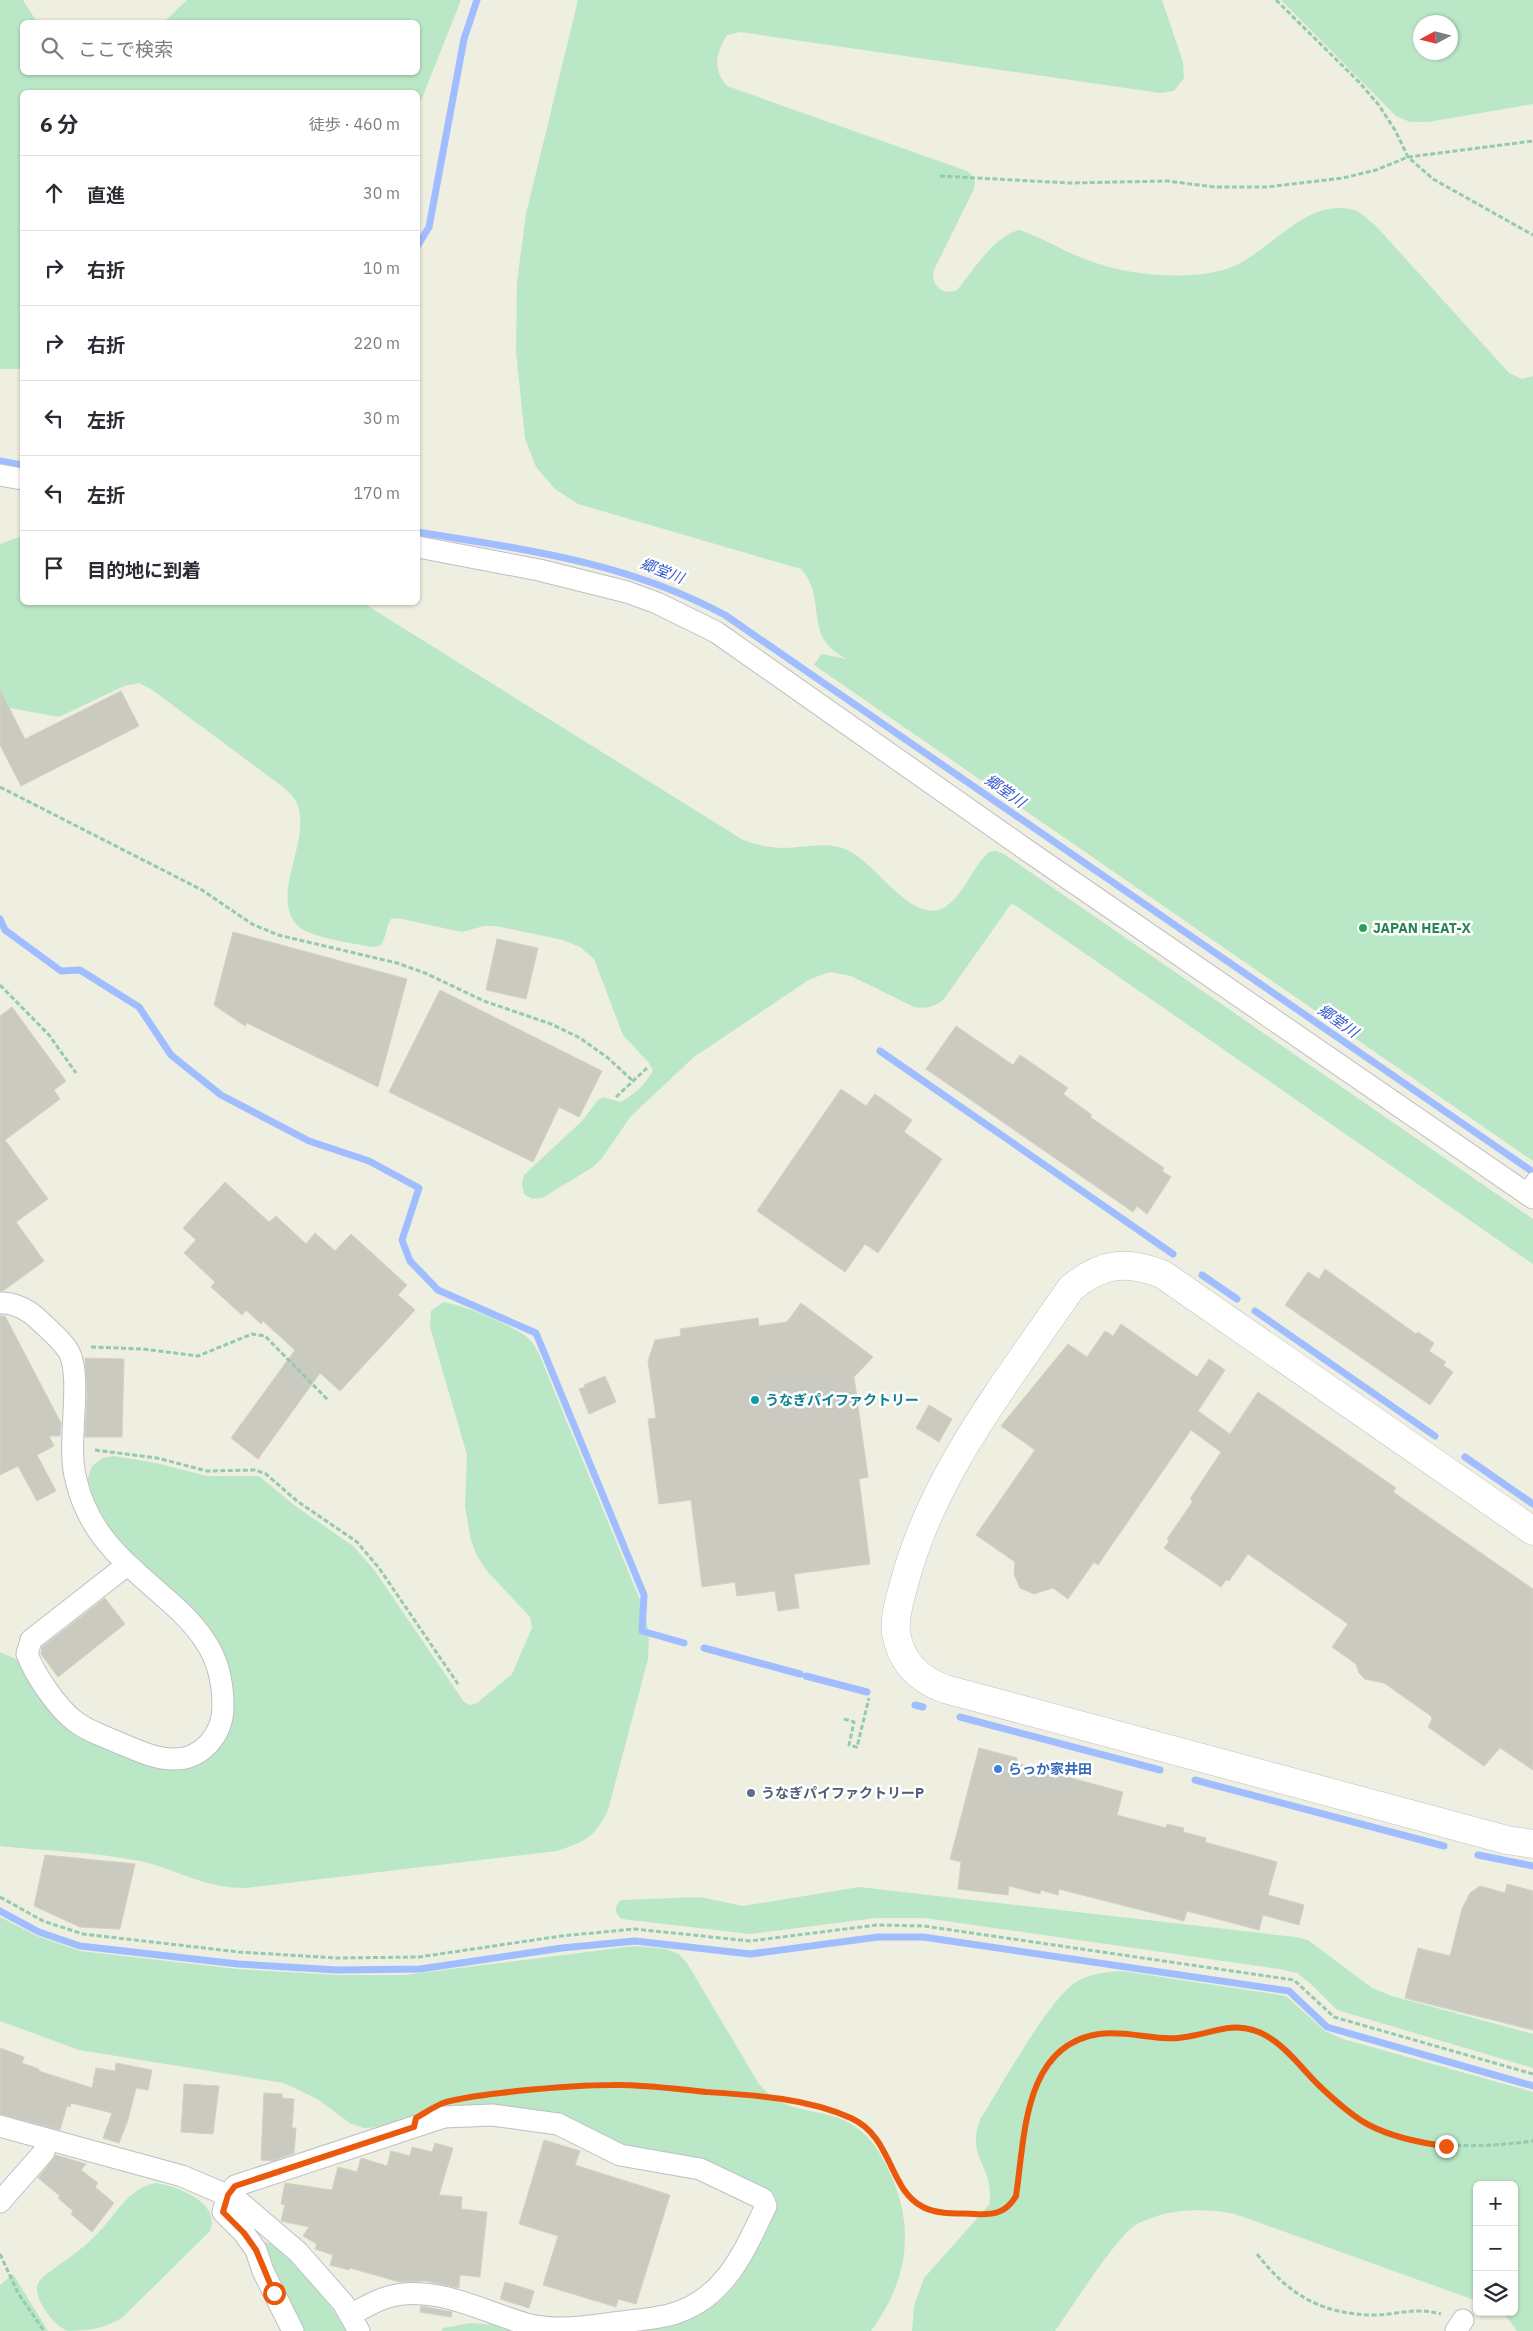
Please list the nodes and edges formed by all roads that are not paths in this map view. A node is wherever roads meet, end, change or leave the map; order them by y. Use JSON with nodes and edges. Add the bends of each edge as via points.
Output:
{"nodes":[{"id":1,"x":0,"y":475,"type":"edge"},
{"id":2,"x":20,"y":479,"type":"edge"},
{"id":3,"x":420,"y":547,"type":"edge"},
{"id":4,"x":1530,"y":1188,"type":"edge"},
{"id":5,"x":0,"y":1303,"type":"edge"},
{"id":6,"x":1533,"y":1531,"type":"edge"},
{"id":7,"x":127,"y":1565,"type":"junction"},
{"id":8,"x":1533,"y":1844,"type":"edge"},
{"id":9,"x":0,"y":2126,"type":"edge"},
{"id":10,"x":47,"y":2140,"type":"junction"},
{"id":11,"x":228,"y":2195,"type":"junction"},
{"id":12,"x":0,"y":2202,"type":"edge"},
{"id":13,"x":355,"y":2323,"type":"edge"},
{"id":14,"x":293,"y":2331,"type":"edge"}],
"edges":[{"from":1,"to":2,"type":"street"},
{"from":3,"to":4,"type":"street","via":[[539,570],[626,592],[657,603],[716,632],[1028,851]]},
{"from":5,"to":7,"type":"street","via":[[19,1306],[33,1315],[69,1353],[74,1368],[72,1449],[75,1478],[88,1514],[108,1546]]},
{"from":6,"to":8,"type":"street","via":[[1162,1274],[1124,1264],[1086,1276],[1071,1288],[965,1444],[924,1524],[909,1566],[896,1631],[901,1652],[911,1669],[926,1682],[945,1689],[1488,1835]]},
{"from":7,"to":7,"type":"street","via":[[194,1626],[214,1658],[220,1675],[223,1693],[220,1726],[201,1751],[187,1758],[171,1760],[155,1756],[88,1730],[63,1710],[27,1654],[31,1640]]},
{"from":9,"to":10,"type":"street"},
{"from":10,"to":11,"type":"street","via":[[182,2176]]},
{"from":10,"to":12,"type":"street","via":[[44,2152]]},
{"from":11,"to":13,"type":"street","via":[[298,2252],[343,2303]]},
{"from":11,"to":13,"type":"street","via":[[235,2186],[444,2117],[492,2115],[558,2124],[620,2155],[700,2170],[763,2199],[766,2206],[736,2267],[723,2283],[690,2307],[670,2314],[553,2329],[444,2298],[407,2294],[380,2300]]},
{"from":11,"to":14,"type":"street","via":[[223,2212],[256,2250]]}]}
